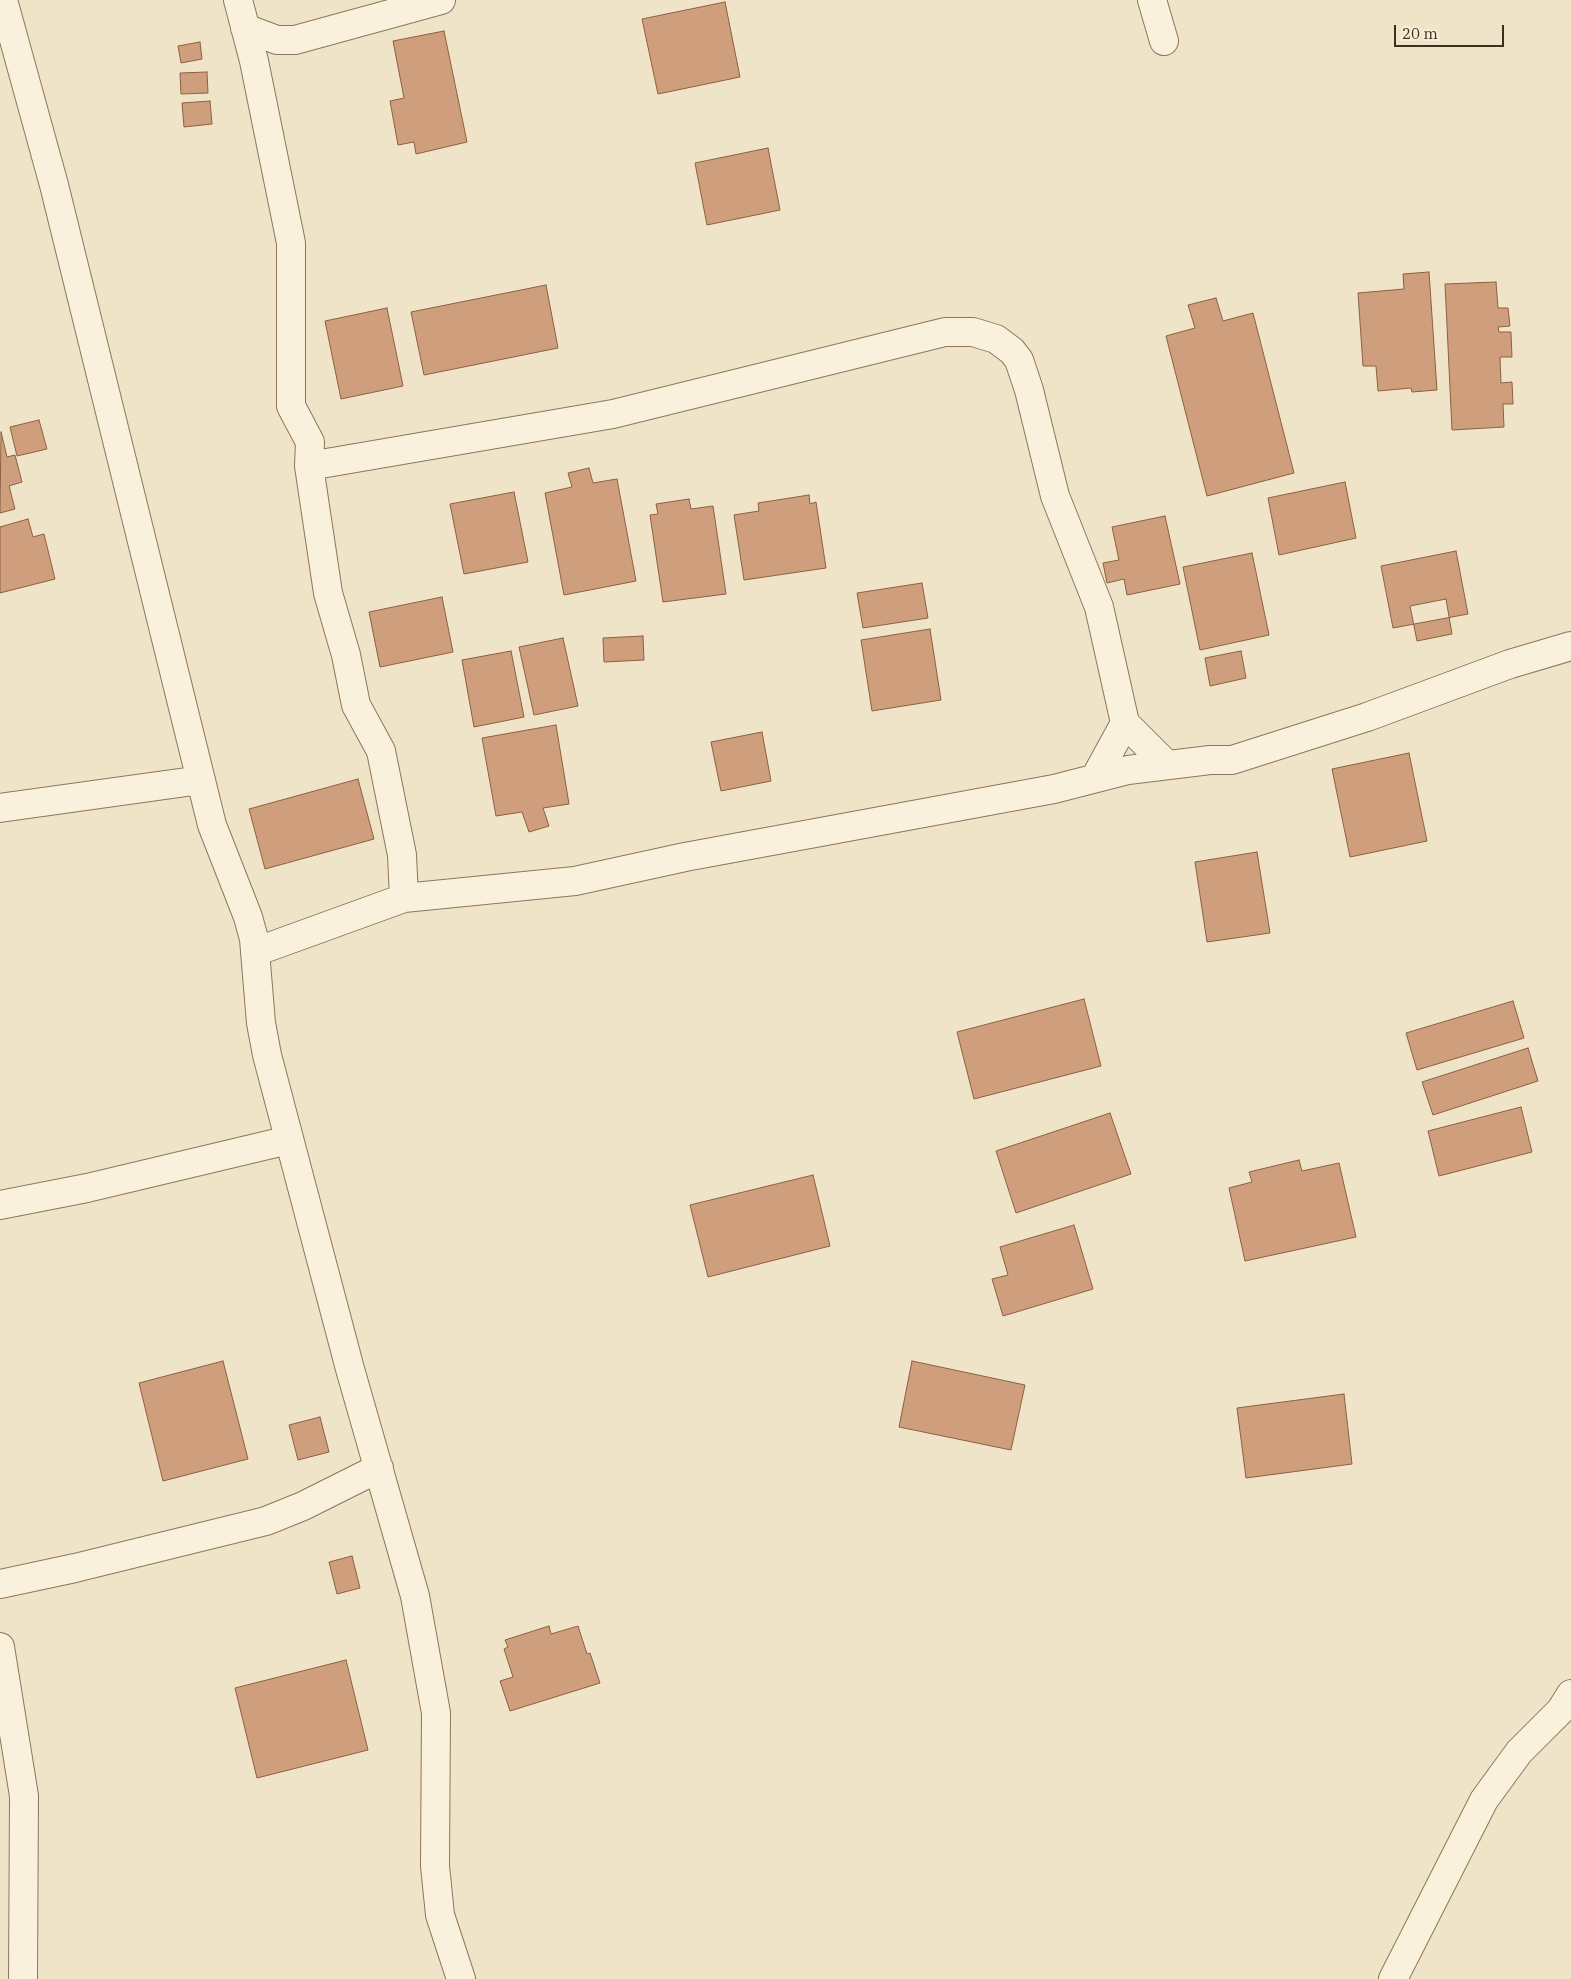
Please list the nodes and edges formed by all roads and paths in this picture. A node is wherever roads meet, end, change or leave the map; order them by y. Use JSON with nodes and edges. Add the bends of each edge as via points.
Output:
{"nodes":[{"id":1,"x":3,"y":0,"type":"edge"},
{"id":2,"x":238,"y":0,"type":"edge"},
{"id":3,"x":441,"y":0,"type":"edge"},
{"id":4,"x":1152,"y":0,"type":"edge"},
{"id":5,"x":245,"y":28,"type":"junction"},
{"id":6,"x":1164,"y":41,"type":"dead end"},
{"id":7,"x":309,"y":466,"type":"junction"},
{"id":8,"x":1571,"y":646,"type":"edge"},
{"id":9,"x":1125,"y":723,"type":"junction"},
{"id":10,"x":1167,"y":765,"type":"junction"},
{"id":11,"x":1095,"y":778,"type":"junction"},
{"id":12,"x":201,"y":780,"type":"junction"},
{"id":13,"x":0,"y":808,"type":"edge"},
{"id":14,"x":404,"y":898,"type":"junction"},
{"id":15,"x":255,"y":952,"type":"junction"},
{"id":16,"x":289,"y":1140,"type":"junction"},
{"id":17,"x":0,"y":1205,"type":"edge"},
{"id":18,"x":378,"y":1468,"type":"junction"},
{"id":19,"x":0,"y":1584,"type":"edge"},
{"id":20,"x":0,"y":1647,"type":"edge"},
{"id":21,"x":1571,"y":1694,"type":"edge"},
{"id":22,"x":1402,"y":1975,"type":"edge"},
{"id":23,"x":23,"y":1979,"type":"edge"},
{"id":24,"x":461,"y":1979,"type":"edge"}],
"edges":[{"from":1,"to":12,"type":"street","via":[[54,185]]},
{"from":2,"to":5,"type":"street"},
{"from":3,"to":5,"type":"street","via":[[295,40],[277,40]]},
{"from":4,"to":6,"type":"street"},
{"from":5,"to":7,"type":"street","via":[[290,243],[291,406],[310,442]]},
{"from":7,"to":9,"type":"street","via":[[614,414],[945,332],[973,332],[996,339],[1019,360],[1055,496],[1099,607]]},
{"from":7,"to":14,"type":"street","via":[[328,593],[356,705],[381,751],[402,854]]},
{"from":8,"to":10,"type":"street","via":[[1232,760]]},
{"from":9,"to":10,"type":"street"},
{"from":9,"to":11,"type":"street"},
{"from":10,"to":11,"type":"street"},
{"from":11,"to":14,"type":"street","via":[[1054,789],[685,857],[575,881]]},
{"from":12,"to":13,"type":"street"},
{"from":12,"to":15,"type":"street","via":[[212,825],[248,916]]},
{"from":14,"to":15,"type":"street"},
{"from":15,"to":16,"type":"street","via":[[260,1024]]},
{"from":16,"to":17,"type":"street","via":[[87,1188]]},
{"from":16,"to":18,"type":"street"},
{"from":18,"to":19,"type":"street","via":[[304,1506],[266,1521]]},
{"from":18,"to":24,"type":"street","via":[[415,1596],[436,1713],[435,1866],[440,1915]]},
{"from":20,"to":23,"type":"street","via":[[24,1796]]},
{"from":21,"to":22,"type":"street","via":[[1561,1710],[1519,1752],[1484,1800]]}]}
